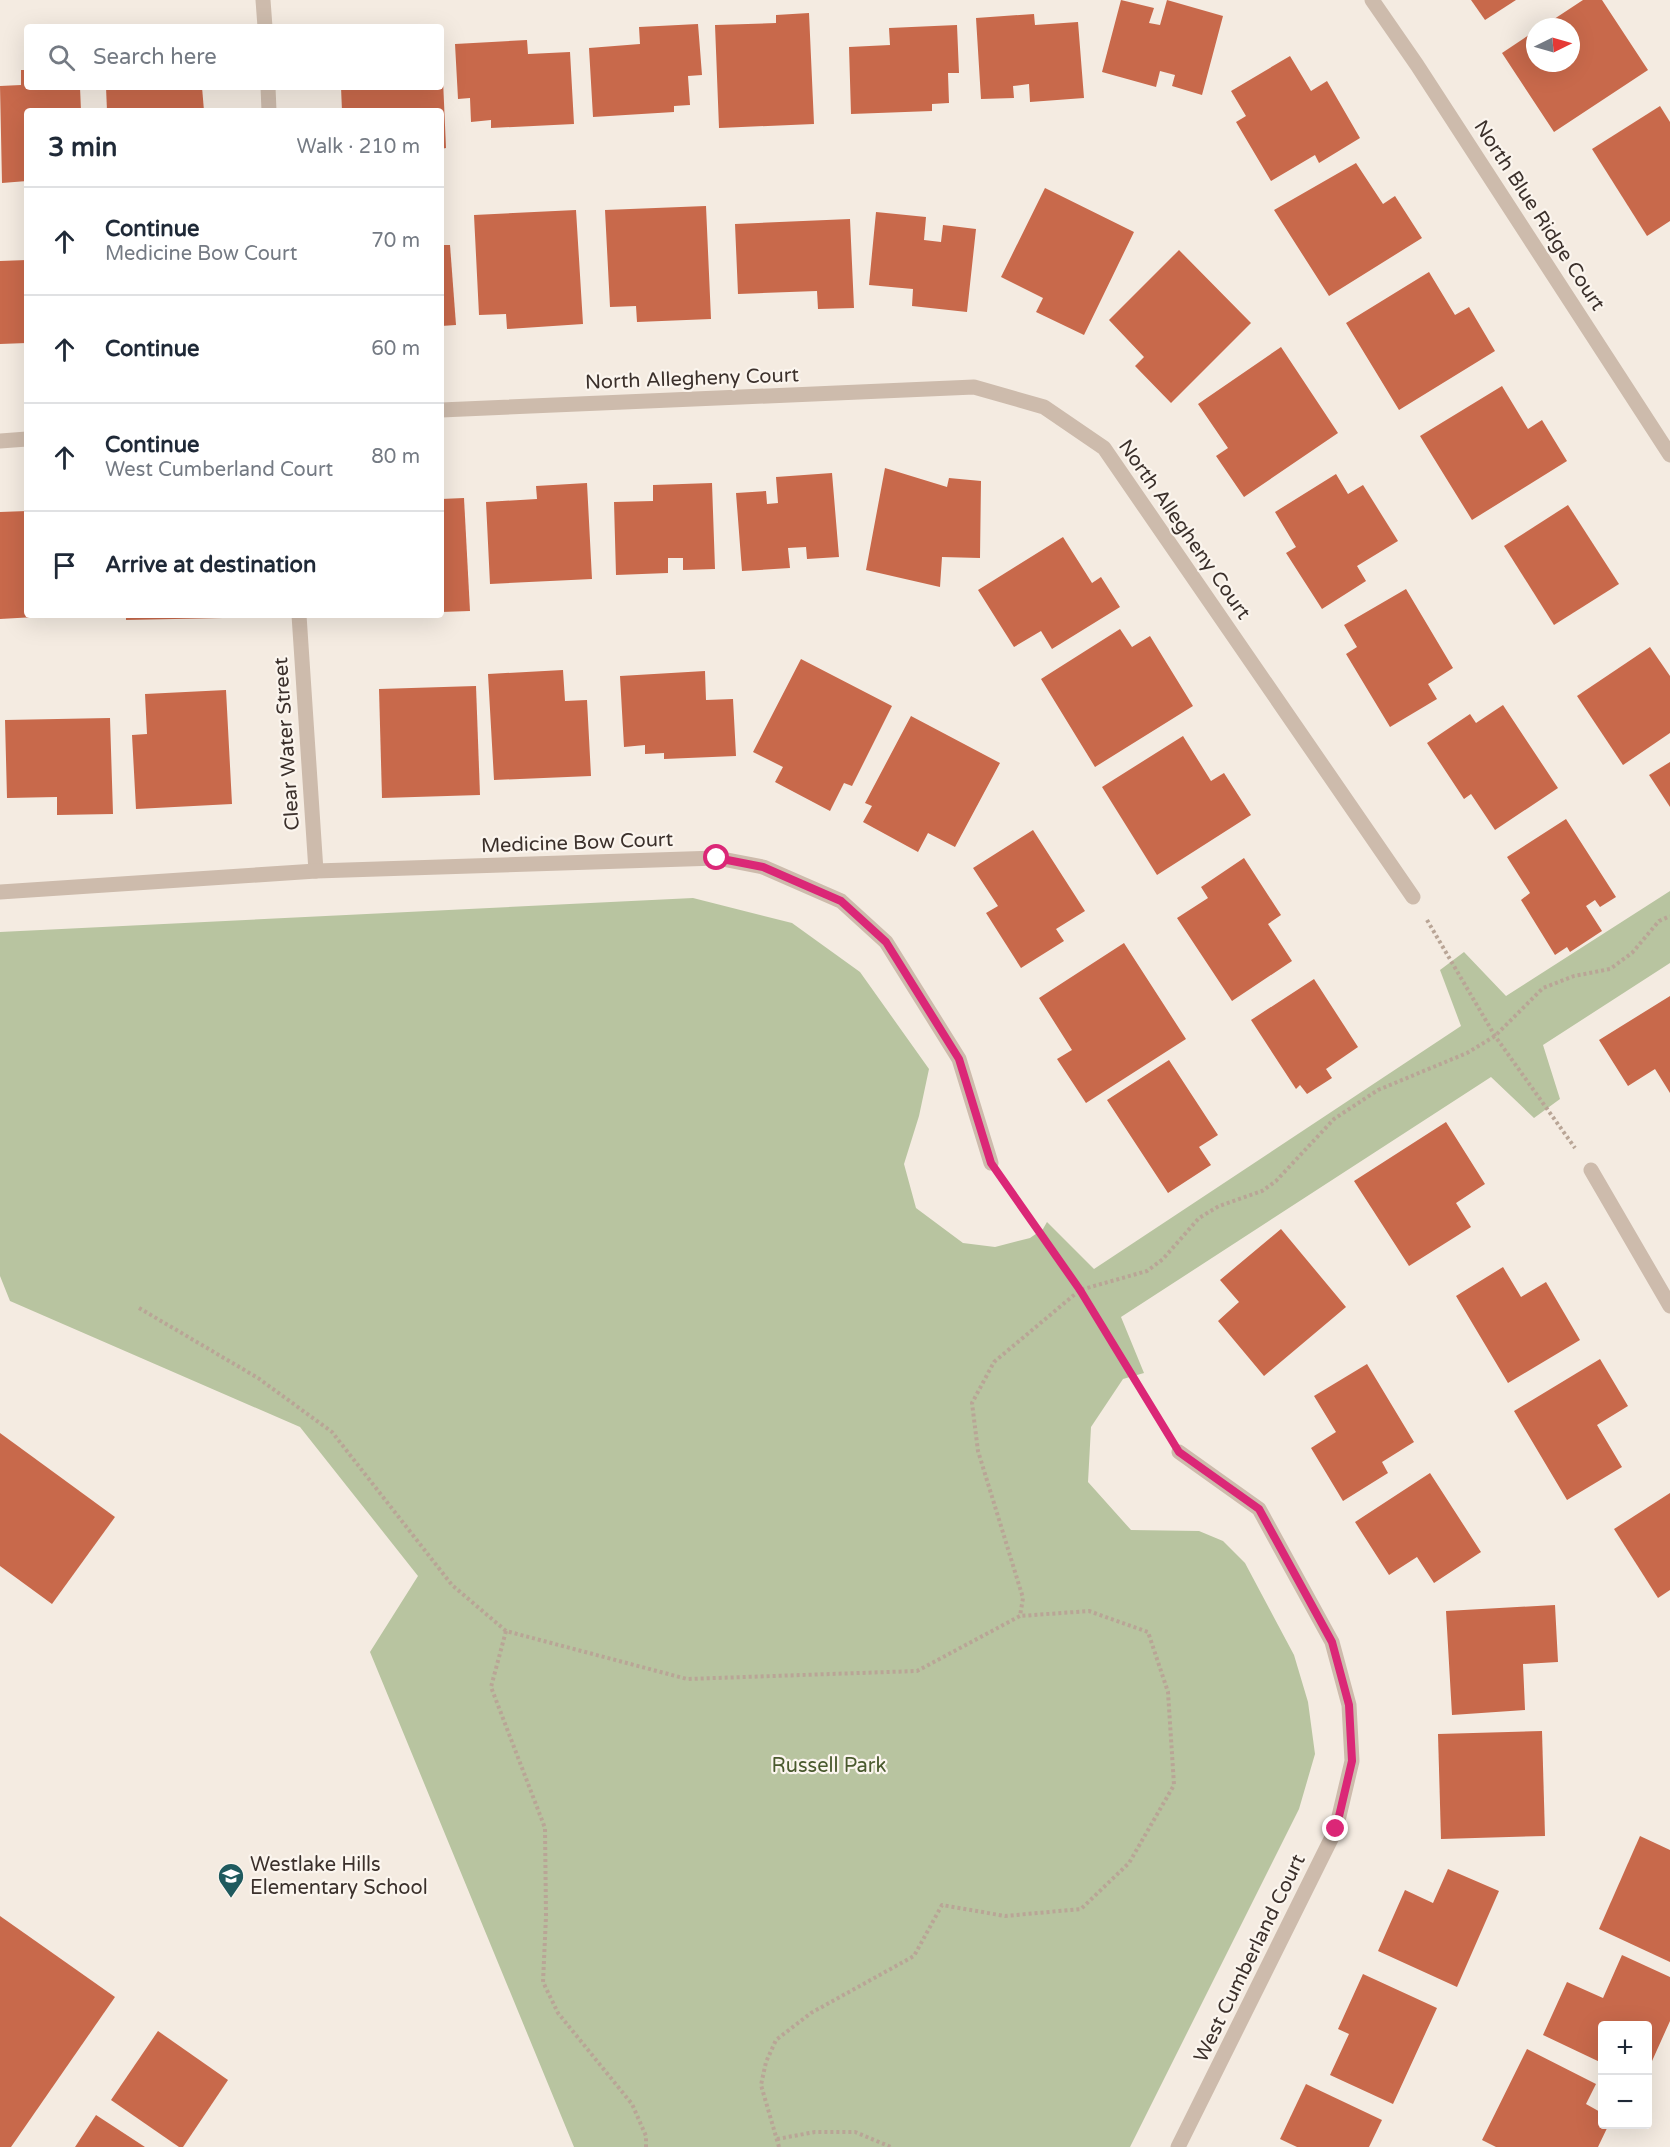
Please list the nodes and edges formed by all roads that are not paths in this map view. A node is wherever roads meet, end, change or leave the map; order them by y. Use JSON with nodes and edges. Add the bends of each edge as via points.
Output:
{"nodes":[{"id":1,"x":263,"y":0,"type":"edge"},
{"id":2,"x":1372,"y":0,"type":"edge"},
{"id":3,"x":265,"y":24,"type":"edge"},
{"id":4,"x":268,"y":90,"type":"edge"},
{"id":5,"x":269,"y":108,"type":"edge"},
{"id":6,"x":444,"y":410,"type":"edge"},
{"id":7,"x":24,"y":439,"type":"edge"},
{"id":8,"x":0,"y":441,"type":"edge"},
{"id":9,"x":1670,"y":455,"type":"edge"},
{"id":10,"x":299,"y":618,"type":"edge"},
{"id":11,"x":316,"y":871,"type":"junction"},
{"id":12,"x":0,"y":892,"type":"edge"},
{"id":13,"x":1413,"y":897,"type":"road end"},
{"id":14,"x":991,"y":1163,"type":"road end"},
{"id":15,"x":1591,"y":1170,"type":"road end"},
{"id":16,"x":1670,"y":1306,"type":"edge"},
{"id":17,"x":1179,"y":1452,"type":"road end"},
{"id":18,"x":1178,"y":2147,"type":"edge"}],
"edges":[{"from":1,"to":3,"type":"street"},
{"from":2,"to":9,"type":"street","name":"North Blue Ridge Court"},
{"from":4,"to":5,"type":"street"},
{"from":6,"to":13,"type":"street","name":"North Allegheny Court","via":[[974,387],[1044,407],[1104,448]]},
{"from":7,"to":8,"type":"street"},
{"from":10,"to":11,"type":"street","name":"Clear Water Street"},
{"from":11,"to":12,"type":"street","name":"Medicine Bow Court"},
{"from":11,"to":14,"type":"street","name":"Medicine Bow Court","via":[[717,858],[773,871],[841,901],[886,942],[959,1059]]},
{"from":15,"to":16,"type":"street"},
{"from":17,"to":18,"type":"street","name":"West Cumberland Court","via":[[1259,1509],[1332,1642],[1349,1705],[1352,1761],[1336,1829]]}]}
